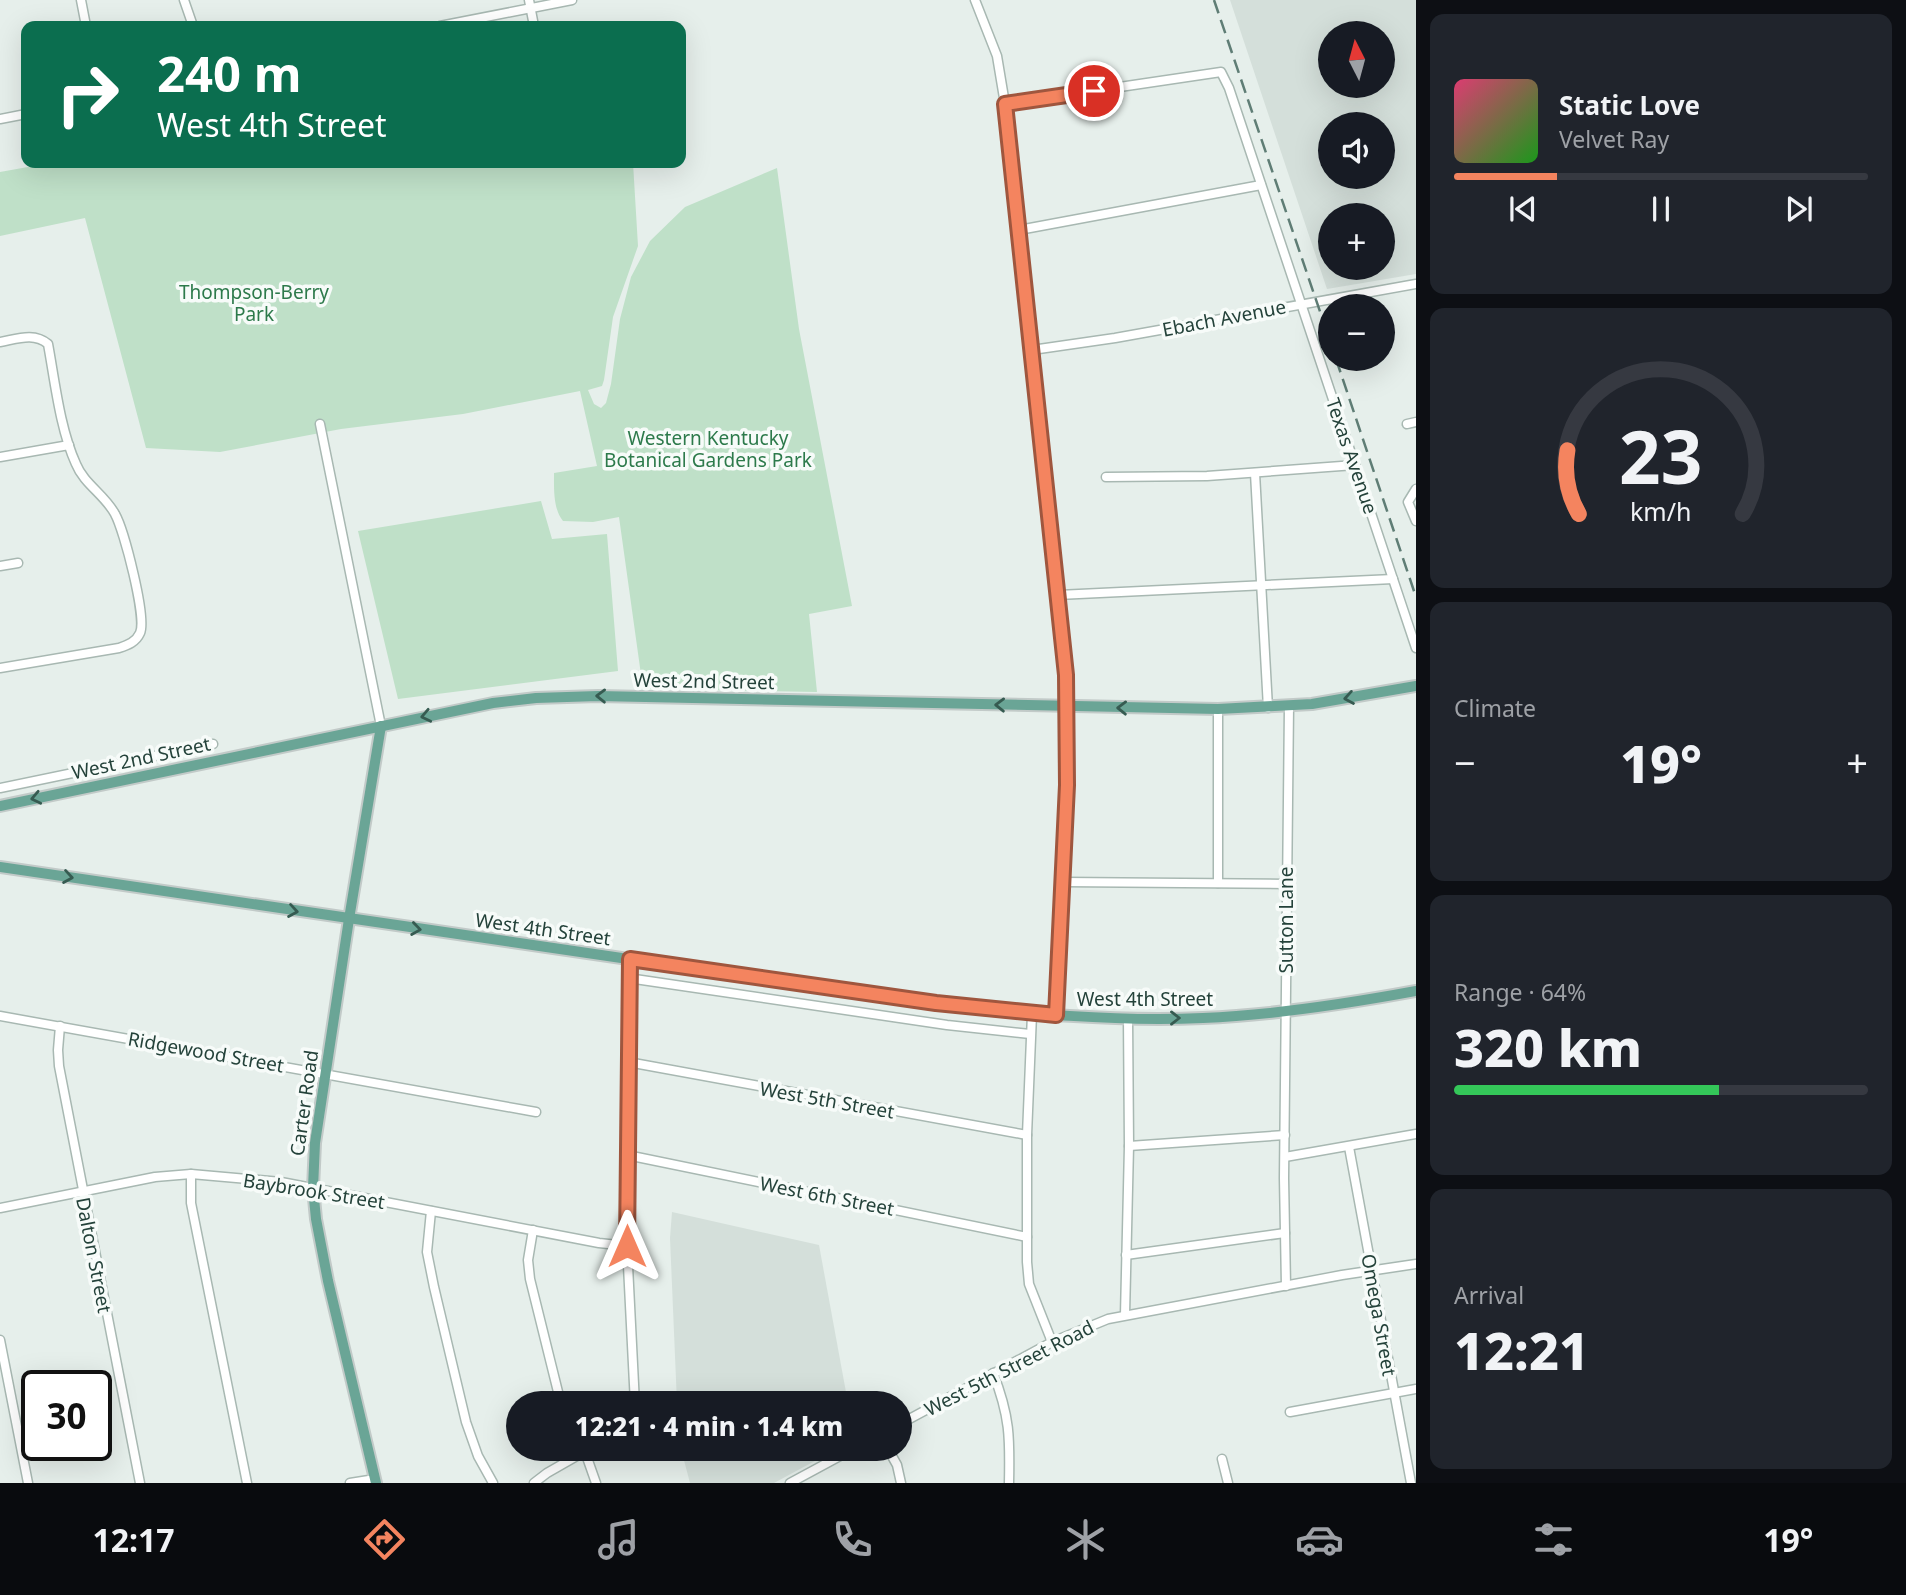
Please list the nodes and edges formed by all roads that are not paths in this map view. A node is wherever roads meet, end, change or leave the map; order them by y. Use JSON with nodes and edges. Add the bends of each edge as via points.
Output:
{"nodes":[{"id":1,"x":81,"y":0,"type":"edge"},
{"id":2,"x":184,"y":0,"type":"edge"},
{"id":3,"x":572,"y":0,"type":"edge"},
{"id":4,"x":975,"y":0,"type":"edge"},
{"id":5,"x":530,"y":4,"type":"edge"},
{"id":6,"x":85,"y":21,"type":"edge"},
{"id":7,"x":191,"y":21,"type":"edge"},
{"id":8,"x":460,"y":21,"type":"edge"},
{"id":9,"x":1005,"y":104,"type":"junction"},
{"id":10,"x":21,"y":115,"type":"edge"},
{"id":11,"x":0,"y":119,"type":"edge"},
{"id":12,"x":1261,"y":185,"type":"junction"},
{"id":13,"x":1019,"y":230,"type":"junction"},
{"id":14,"x":1416,"y":286,"type":"edge"},
{"id":15,"x":1301,"y":304,"type":"junction"},
{"id":16,"x":0,"y":342,"type":"edge"},
{"id":17,"x":1032,"y":350,"type":"junction"},
{"id":18,"x":320,"y":424,"type":"dead end"},
{"id":19,"x":69,"y":445,"type":"junction"},
{"id":20,"x":0,"y":457,"type":"edge"},
{"id":21,"x":1355,"y":465,"type":"junction"},
{"id":22,"x":1255,"y":473,"type":"junction"},
{"id":23,"x":1106,"y":477,"type":"dead end"},
{"id":24,"x":1416,"y":489,"type":"edge"},
{"id":25,"x":1416,"y":521,"type":"edge"},
{"id":26,"x":18,"y":563,"type":"dead end"},
{"id":27,"x":0,"y":566,"type":"edge"},
{"id":28,"x":1393,"y":579,"type":"junction"},
{"id":29,"x":1260,"y":585,"type":"junction"},
{"id":30,"x":1058,"y":595,"type":"junction"},
{"id":31,"x":1416,"y":648,"type":"edge"},
{"id":32,"x":0,"y":668,"type":"edge"},
{"id":33,"x":1416,"y":686,"type":"edge"},
{"id":34,"x":1289,"y":706,"type":"junction"},
{"id":35,"x":1068,"y":707,"type":"junction"},
{"id":36,"x":1268,"y":708,"type":"junction"},
{"id":37,"x":1218,"y":709,"type":"junction"},
{"id":38,"x":381,"y":726,"type":"junction"},
{"id":39,"x":213,"y":744,"type":"dead end"},
{"id":40,"x":181,"y":751,"type":"junction"},
{"id":41,"x":183,"y":767,"type":"junction"},
{"id":42,"x":0,"y":788,"type":"edge"},
{"id":43,"x":0,"y":806,"type":"edge"},
{"id":44,"x":0,"y":867,"type":"edge"},
{"id":45,"x":1063,"y":882,"type":"junction"},
{"id":46,"x":1218,"y":883,"type":"junction"},
{"id":47,"x":1286,"y":884,"type":"junction"},
{"id":48,"x":349,"y":919,"type":"junction"},
{"id":49,"x":630,"y":959,"type":"junction"},
{"id":50,"x":628,"y":978,"type":"junction"},
{"id":51,"x":1416,"y":991,"type":"edge"},
{"id":52,"x":1286,"y":1011,"type":"junction"},
{"id":53,"x":1032,"y":1014,"type":"junction"},
{"id":54,"x":1056,"y":1015,"type":"junction"},
{"id":55,"x":0,"y":1016,"type":"edge"},
{"id":56,"x":1128,"y":1018,"type":"junction"},
{"id":57,"x":60,"y":1026,"type":"junction"},
{"id":58,"x":1030,"y":1034,"type":"junction"},
{"id":59,"x":628,"y":1062,"type":"junction"},
{"id":60,"x":326,"y":1073,"type":"junction"},
{"id":61,"x":536,"y":1112,"type":"dead end"},
{"id":62,"x":1027,"y":1135,"type":"junction"},
{"id":63,"x":1285,"y":1135,"type":"junction"},
{"id":64,"x":1416,"y":1135,"type":"edge"},
{"id":65,"x":1129,"y":1146,"type":"junction"},
{"id":66,"x":1349,"y":1146,"type":"junction"},
{"id":67,"x":627,"y":1154,"type":"junction"},
{"id":68,"x":1285,"y":1157,"type":"junction"},
{"id":69,"x":191,"y":1174,"type":"junction"},
{"id":70,"x":313,"y":1188,"type":"junction"},
{"id":71,"x":82,"y":1193,"type":"junction"},
{"id":72,"x":0,"y":1208,"type":"edge"},
{"id":73,"x":431,"y":1211,"type":"junction"},
{"id":74,"x":533,"y":1230,"type":"junction"},
{"id":75,"x":1285,"y":1233,"type":"junction"},
{"id":76,"x":1027,"y":1237,"type":"junction"},
{"id":77,"x":627,"y":1246,"type":"junction"},
{"id":78,"x":1126,"y":1255,"type":"junction"},
{"id":79,"x":1416,"y":1264,"type":"edge"},
{"id":80,"x":1371,"y":1271,"type":"junction"},
{"id":81,"x":1286,"y":1286,"type":"junction"},
{"id":82,"x":1125,"y":1315,"type":"junction"},
{"id":83,"x":0,"y":1340,"type":"edge"},
{"id":84,"x":1052,"y":1342,"type":"junction"},
{"id":85,"x":993,"y":1373,"type":"junction"},
{"id":86,"x":1416,"y":1390,"type":"edge"},
{"id":87,"x":558,"y":1391,"type":"edge"},
{"id":88,"x":634,"y":1391,"type":"edge"},
{"id":89,"x":1393,"y":1393,"type":"junction"},
{"id":90,"x":1290,"y":1412,"type":"dead end"},
{"id":91,"x":912,"y":1417,"type":"edge"},
{"id":92,"x":1222,"y":1459,"type":"dead end"},
{"id":93,"x":569,"y":1461,"type":"edge"},
{"id":94,"x":589,"y":1461,"type":"edge"},
{"id":95,"x":831,"y":1461,"type":"edge"},
{"id":96,"x":895,"y":1461,"type":"edge"},
{"id":97,"x":375,"y":1481,"type":"edge"},
{"id":98,"x":28,"y":1483,"type":"edge"},
{"id":99,"x":139,"y":1483,"type":"edge"},
{"id":100,"x":247,"y":1483,"type":"edge"},
{"id":101,"x":350,"y":1483,"type":"edge"},
{"id":102,"x":493,"y":1483,"type":"edge"},
{"id":103,"x":534,"y":1483,"type":"edge"},
{"id":104,"x":596,"y":1483,"type":"edge"},
{"id":105,"x":790,"y":1483,"type":"edge"},
{"id":106,"x":901,"y":1483,"type":"edge"},
{"id":107,"x":1009,"y":1483,"type":"edge"},
{"id":108,"x":1228,"y":1483,"type":"edge"},
{"id":109,"x":1411,"y":1483,"type":"edge"}],
"edges":[{"from":1,"to":6,"type":"street"},
{"from":2,"to":7,"type":"street"},
{"from":3,"to":5,"type":"street"},
{"from":4,"to":9,"type":"street","via":[[997,56]]},
{"from":5,"to":8,"type":"street"},
{"from":9,"to":12,"type":"street","name":"Texas Avenue","via":[[1221,72]]},
{"from":9,"to":13,"type":"street"},
{"from":10,"to":11,"type":"street"},
{"from":12,"to":13,"type":"street"},
{"from":12,"to":15,"type":"street","name":"Texas Avenue"},
{"from":13,"to":17,"type":"street"},
{"from":14,"to":15,"type":"street","name":"Ebach Avenue"},
{"from":15,"to":17,"type":"street","name":"Ebach Avenue"},
{"from":15,"to":21,"type":"street","name":"Texas Avenue"},
{"from":16,"to":19,"type":"street","via":[[35,337],[48,344]]},
{"from":17,"to":30,"type":"street"},
{"from":18,"to":38,"type":"street"},
{"from":19,"to":20,"type":"street"},
{"from":19,"to":32,"type":"street","via":[[81,474],[111,506],[121,526],[142,630],[134,642],[119,648]]},
{"from":21,"to":22,"type":"street"},
{"from":21,"to":28,"type":"street","name":"Texas Avenue"},
{"from":22,"to":23,"type":"street"},
{"from":22,"to":29,"type":"street"},
{"from":24,"to":25,"type":"street","via":[[1408,502]]},
{"from":26,"to":27,"type":"street"},
{"from":28,"to":29,"type":"street"},
{"from":28,"to":31,"type":"street","name":"Texas Avenue"},
{"from":29,"to":30,"type":"street"},
{"from":29,"to":36,"type":"street"},
{"from":30,"to":35,"type":"street"},
{"from":33,"to":34,"type":"main road","name":"West 2nd Street","one_way":true},
{"from":34,"to":36,"type":"main road","name":"West 2nd Street"},
{"from":34,"to":47,"type":"street","name":"Sutton Lane"},
{"from":37,"to":35,"type":"main road","name":"West 2nd Street","one_way":true},
{"from":35,"to":38,"type":"main road","name":"West 2nd Street","one_way":true,"via":[[556,697],[493,703]]},
{"from":35,"to":45,"type":"street"},
{"from":36,"to":37,"type":"main road","name":"West 2nd Street"},
{"from":37,"to":46,"type":"street"},
{"from":38,"to":41,"type":"main road","name":"West 2nd Street"},
{"from":38,"to":48,"type":"main road","name":"Carter Road"},
{"from":39,"to":40,"type":"street","name":"West 2nd Street"},
{"from":40,"to":41,"type":"street"},
{"from":40,"to":42,"type":"street","name":"West 2nd Street"},
{"from":41,"to":43,"type":"main road","name":"West 2nd Street","one_way":true},
{"from":44,"to":48,"type":"main road","name":"West 4th Street","one_way":true},
{"from":45,"to":46,"type":"street"},
{"from":45,"to":54,"type":"street"},
{"from":46,"to":47,"type":"street"},
{"from":47,"to":52,"type":"street","name":"Sutton Lane"},
{"from":48,"to":49,"type":"main road","name":"West 4th Street","one_way":true},
{"from":48,"to":60,"type":"main road","name":"Carter Road"},
{"from":49,"to":50,"type":"street"},
{"from":49,"to":53,"type":"main road","name":"West 4th Street"},
{"from":50,"to":58,"type":"street"},
{"from":50,"to":59,"type":"street"},
{"from":51,"to":52,"type":"main road","name":"West 4th Street"},
{"from":56,"to":52,"type":"main road","name":"West 4th Street","one_way":true},
{"from":52,"to":63,"type":"street","name":"Sutton Lane"},
{"from":53,"to":54,"type":"main road","name":"West 4th Street"},
{"from":53,"to":58,"type":"street"},
{"from":54,"to":56,"type":"main road","name":"West 4th Street"},
{"from":55,"to":57,"type":"street","name":"Ridgewood Street"},
{"from":56,"to":65,"type":"street"},
{"from":57,"to":60,"type":"street","name":"Ridgewood Street"},
{"from":57,"to":71,"type":"street","name":"Dalton Street","via":[[59,1066]]},
{"from":58,"to":62,"type":"street"},
{"from":59,"to":62,"type":"street","name":"West 5th Street"},
{"from":59,"to":67,"type":"street"},
{"from":60,"to":61,"type":"street","name":"Ridgewood Street"},
{"from":60,"to":70,"type":"main road","name":"Carter Road"},
{"from":62,"to":76,"type":"street"},
{"from":63,"to":65,"type":"street"},
{"from":63,"to":68,"type":"street","name":"Sutton Lane"},
{"from":64,"to":66,"type":"street"},
{"from":65,"to":78,"type":"street"},
{"from":66,"to":68,"type":"street"},
{"from":66,"to":80,"type":"street","name":"Omega Street"},
{"from":67,"to":76,"type":"street","name":"West 6th Street"},
{"from":67,"to":77,"type":"street"},
{"from":68,"to":75,"type":"street"},
{"from":69,"to":70,"type":"street","name":"Baybrook Street"},
{"from":69,"to":71,"type":"street","name":"Baybrook Street"},
{"from":69,"to":100,"type":"street","via":[[191,1203]]},
{"from":70,"to":73,"type":"street","name":"Baybrook Street"},
{"from":70,"to":97,"type":"main road","name":"Carter Road","via":[[328,1281]]},
{"from":71,"to":72,"type":"street","name":"Baybrook Street"},
{"from":71,"to":99,"type":"street","name":"Dalton Street"},
{"from":73,"to":74,"type":"street","name":"Baybrook Street"},
{"from":73,"to":102,"type":"street","via":[[427,1252],[434,1286],[466,1422]]},
{"from":74,"to":77,"type":"street","name":"Baybrook Street"},
{"from":74,"to":87,"type":"street","via":[[530,1279]]},
{"from":75,"to":78,"type":"street"},
{"from":75,"to":81,"type":"street"},
{"from":76,"to":84,"type":"street","via":[[1029,1284]]},
{"from":77,"to":88,"type":"street"},
{"from":78,"to":82,"type":"street"},
{"from":79,"to":80,"type":"street"},
{"from":80,"to":81,"type":"street"},
{"from":80,"to":89,"type":"street","name":"Omega Street"},
{"from":81,"to":82,"type":"street","name":"West 5th Street Road"},
{"from":82,"to":84,"type":"street","name":"West 5th Street Road"},
{"from":83,"to":98,"type":"street"},
{"from":84,"to":85,"type":"street","name":"West 5th Street Road"},
{"from":85,"to":91,"type":"street","name":"West 5th Street Road"},
{"from":85,"to":107,"type":"street","via":[[1009,1426]]},
{"from":86,"to":89,"type":"street"},
{"from":89,"to":90,"type":"street"},
{"from":89,"to":109,"type":"street","name":"Omega Street"},
{"from":92,"to":108,"type":"street"},
{"from":93,"to":103,"type":"street"},
{"from":94,"to":104,"type":"street"},
{"from":95,"to":105,"type":"street"},
{"from":96,"to":106,"type":"street"},
{"from":97,"to":101,"type":"street"}]}
